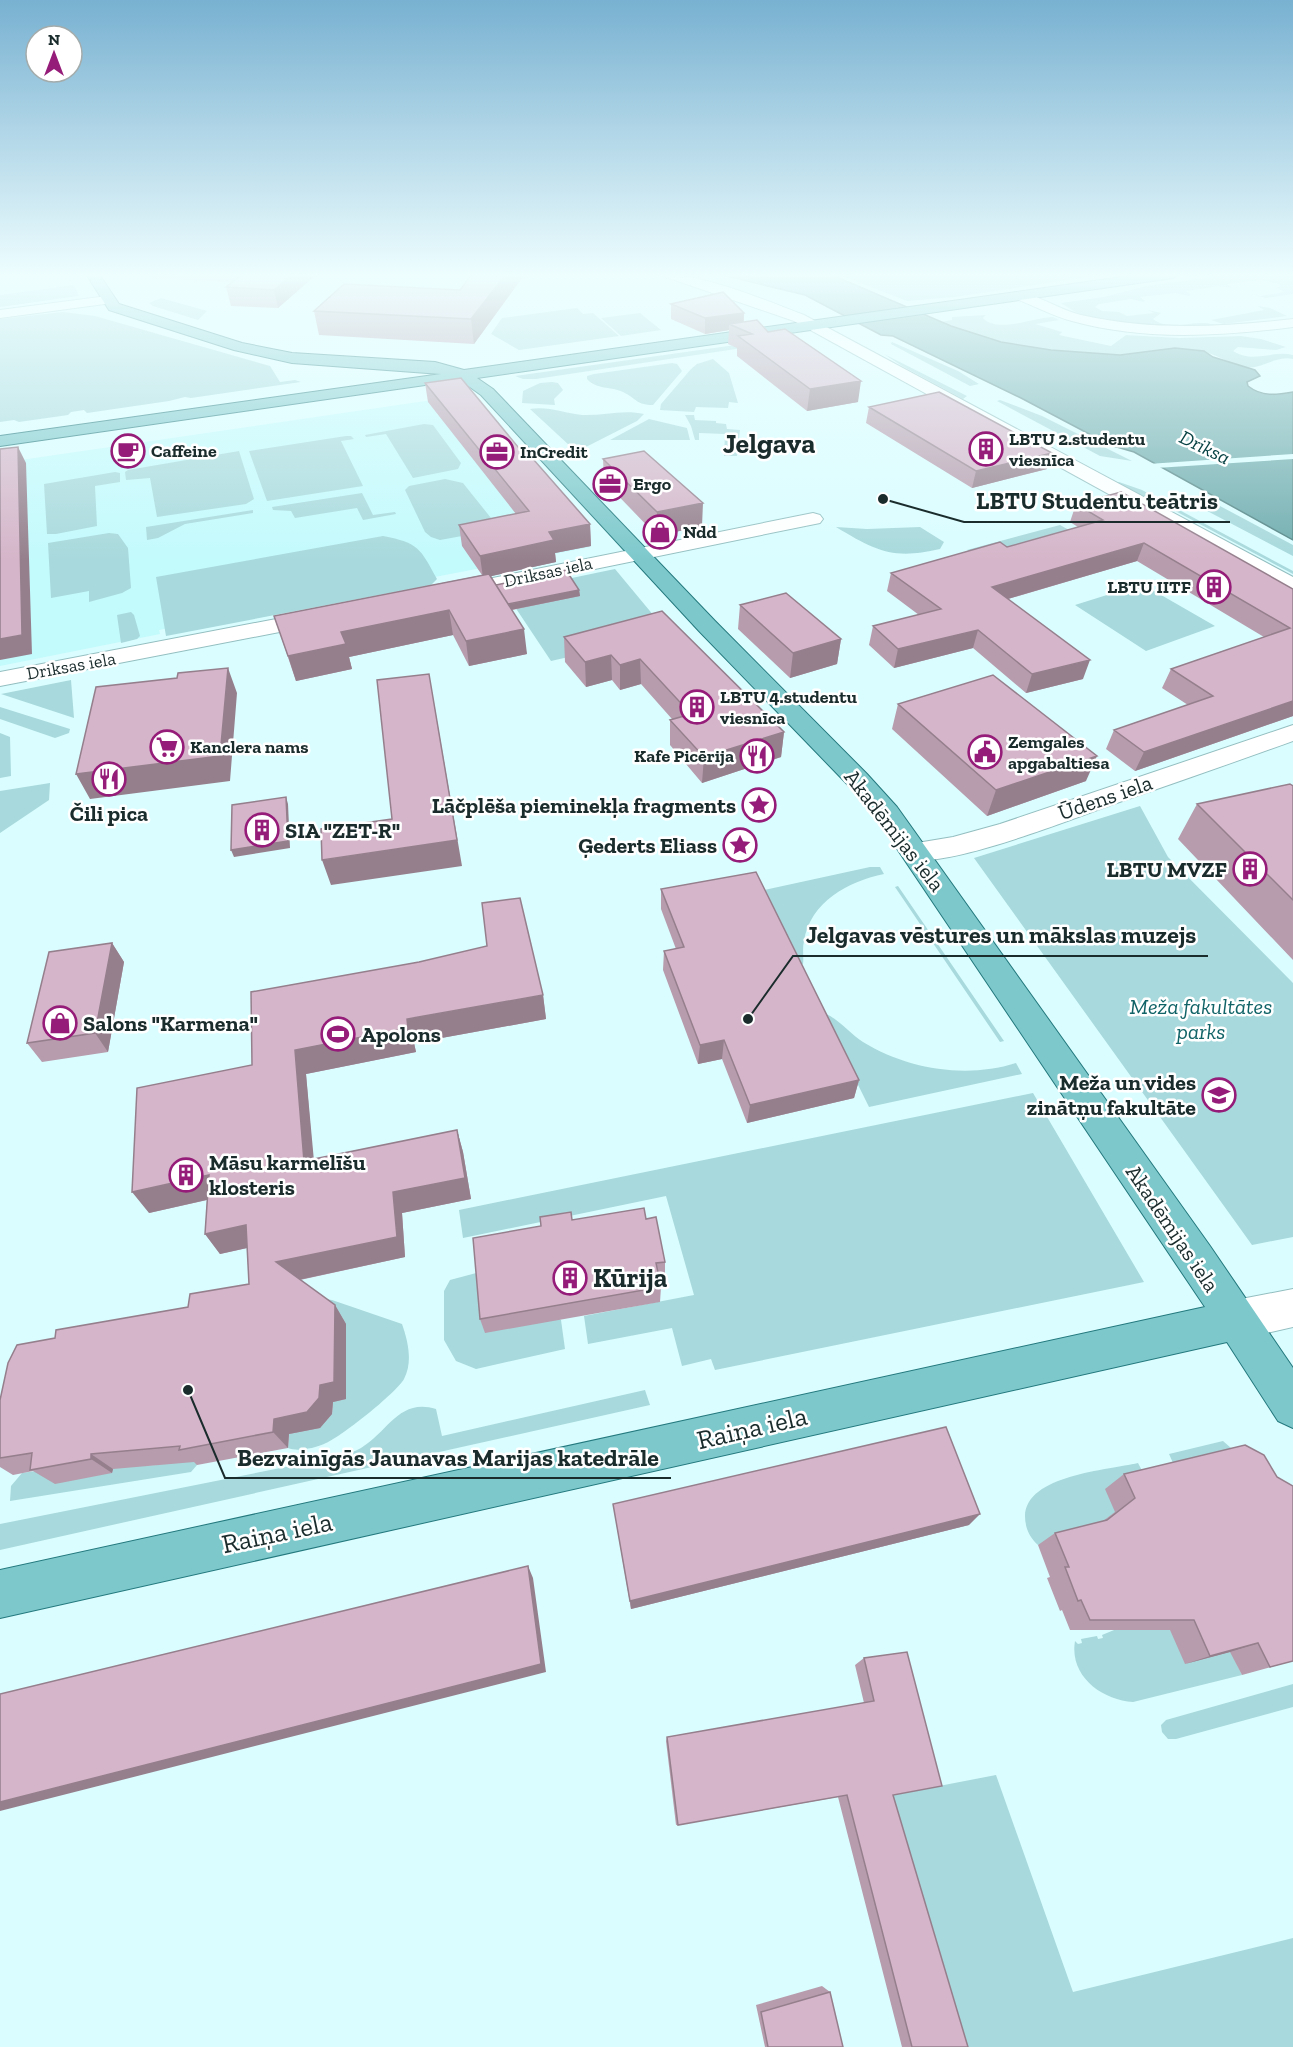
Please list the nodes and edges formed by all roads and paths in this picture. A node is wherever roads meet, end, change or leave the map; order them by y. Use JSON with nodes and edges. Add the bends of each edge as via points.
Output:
{"nodes":[{"id":1,"x":444,"y":370,"type":"edge"},
{"id":2,"x":502,"y":370,"type":"edge"},
{"id":3,"x":896,"y":370,"type":"edge"},
{"id":4,"x":463,"y":375,"type":"junction"},
{"id":5,"x":0,"y":441,"type":"edge"},
{"id":6,"x":813,"y":519,"type":"dead end"},
{"id":7,"x":638,"y":553,"type":"junction"},
{"id":8,"x":1293,"y":586,"type":"edge"},
{"id":9,"x":431,"y":596,"type":"edge"},
{"id":10,"x":339,"y":614,"type":"edge"},
{"id":11,"x":0,"y":679,"type":"edge"},
{"id":12,"x":1293,"y":733,"type":"edge"},
{"id":13,"x":915,"y":852,"type":"junction"},
{"id":14,"x":1293,"y":1308,"type":"edge"},
{"id":15,"x":1236,"y":1320,"type":"junction"},
{"id":16,"x":1293,"y":1406,"type":"edge"},
{"id":17,"x":0,"y":1594,"type":"edge"}],
"edges":[{"from":1,"to":4,"type":"main road"},
{"from":2,"to":4,"type":"main road"},
{"from":3,"to":8,"type":"street"},
{"from":4,"to":5,"type":"main road"},
{"from":4,"to":7,"type":"main road","name":"Akadēmijas iela","via":[[487,392]]},
{"from":6,"to":7,"type":"street","name":"Driksas iela"},
{"from":7,"to":9,"type":"street","name":"Driksas iela"},
{"from":7,"to":13,"type":"main road","name":"Akadēmijas iela","via":[[858,780]]},
{"from":10,"to":11,"type":"street","name":"Driksas iela"},
{"from":12,"to":13,"type":"street","name":"Ūdens iela","via":[[1009,831]]},
{"from":13,"to":15,"type":"main road","name":"Akadēmijas iela"},
{"from":14,"to":15,"type":"street","name":"Raiņa iela"},
{"from":15,"to":16,"type":"main road","name":"Akadēmijas iela"},
{"from":15,"to":17,"type":"main road","name":"Raiņa iela"}]}
